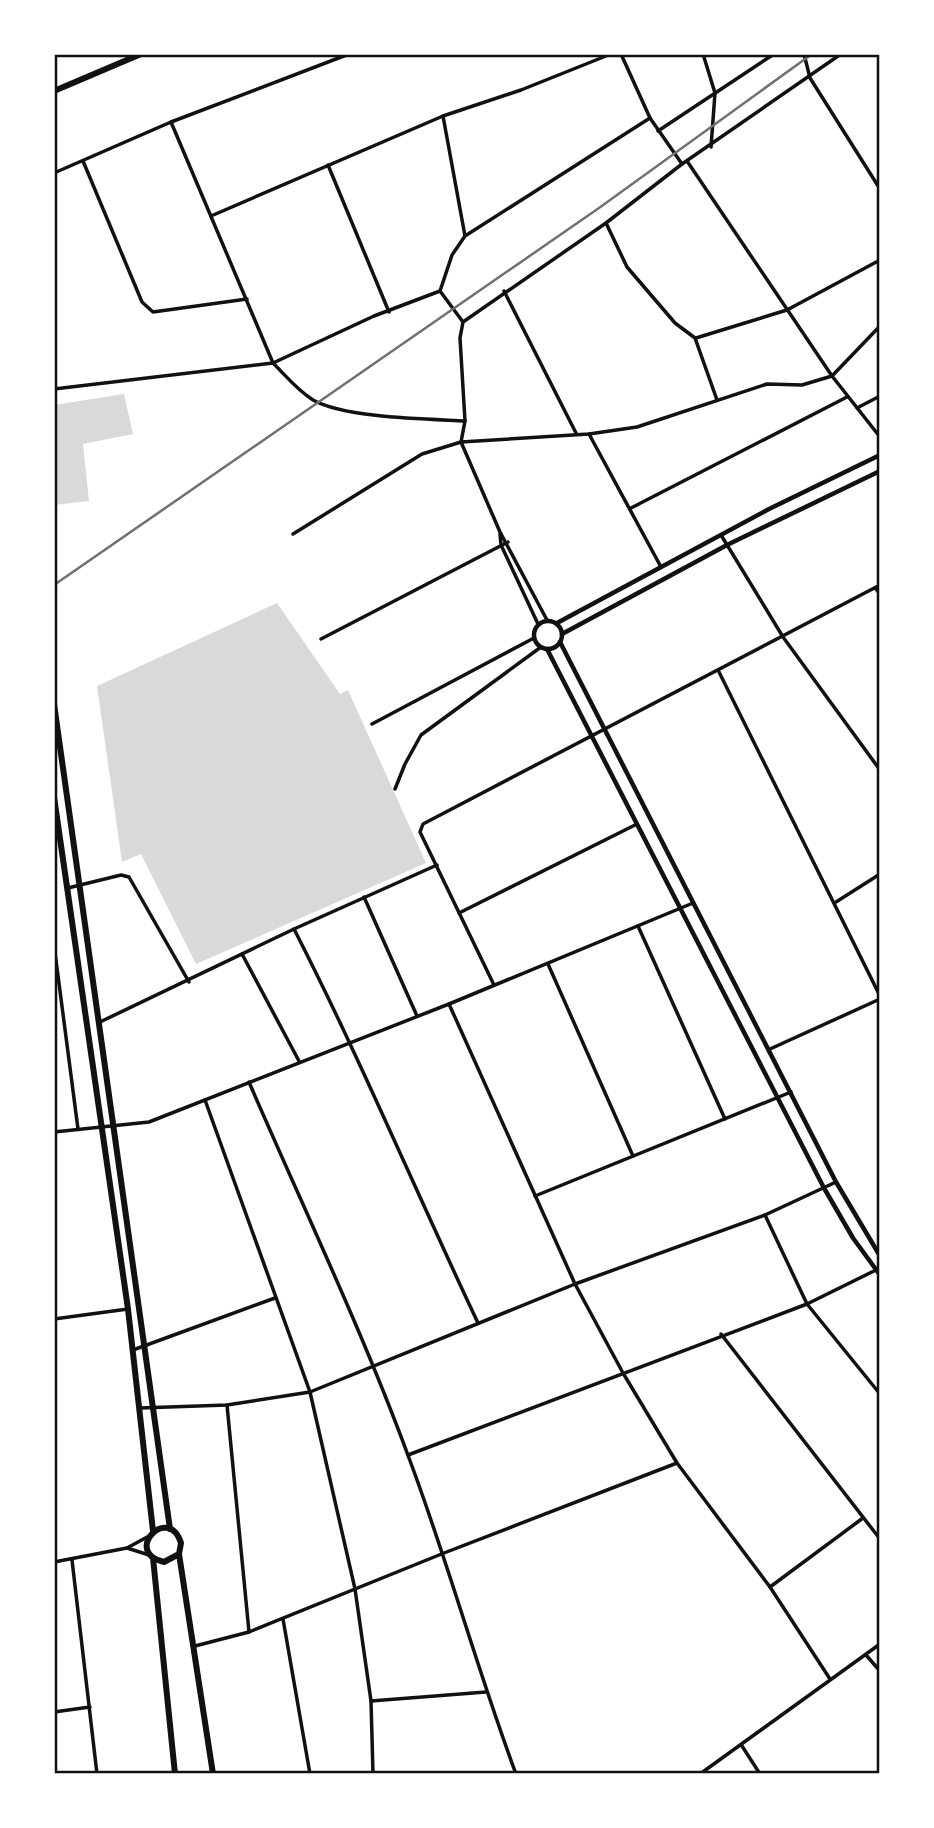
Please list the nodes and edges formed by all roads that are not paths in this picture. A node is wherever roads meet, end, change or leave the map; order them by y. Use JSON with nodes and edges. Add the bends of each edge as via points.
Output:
{"nodes":[{"id":1,"x":141,"y":54,"type":"edge"},
{"id":2,"x":349,"y":54,"type":"edge"},
{"id":3,"x":611,"y":54,"type":"edge"},
{"id":4,"x":621,"y":54,"type":"edge"},
{"id":5,"x":703,"y":54,"type":"edge"},
{"id":6,"x":774,"y":54,"type":"edge"},
{"id":7,"x":804,"y":54,"type":"edge"},
{"id":8,"x":841,"y":54,"type":"edge"},
{"id":9,"x":336,"y":57,"type":"edge"},
{"id":10,"x":810,"y":78,"type":"junction"},
{"id":11,"x":54,"y":91,"type":"edge"},
{"id":12,"x":715,"y":93,"type":"junction"},
{"id":13,"x":443,"y":116,"type":"junction"},
{"id":14,"x":650,"y":118,"type":"junction"},
{"id":15,"x":171,"y":122,"type":"junction"},
{"id":16,"x":658,"y":131,"type":"junction"},
{"id":17,"x":711,"y":147,"type":"junction"},
{"id":18,"x":83,"y":161,"type":"junction"},
{"id":19,"x":684,"y":162,"type":"junction"},
{"id":20,"x":328,"y":166,"type":"junction"},
{"id":21,"x":54,"y":173,"type":"edge"},
{"id":22,"x":880,"y":189,"type":"edge"},
{"id":23,"x":211,"y":216,"type":"junction"},
{"id":24,"x":606,"y":223,"type":"junction"},
{"id":25,"x":465,"y":236,"type":"junction"},
{"id":26,"x":880,"y":260,"type":"edge"},
{"id":27,"x":440,"y":291,"type":"junction"},
{"id":28,"x":504,"y":291,"type":"junction"},
{"id":29,"x":247,"y":299,"type":"junction"},
{"id":30,"x":787,"y":310,"type":"junction"},
{"id":31,"x":389,"y":312,"type":"junction"},
{"id":32,"x":463,"y":322,"type":"junction"},
{"id":33,"x":880,"y":326,"type":"edge"},
{"id":34,"x":695,"y":338,"type":"junction"},
{"id":35,"x":273,"y":362,"type":"junction"},
{"id":36,"x":832,"y":376,"type":"junction"},
{"id":37,"x":54,"y":389,"type":"edge"},
{"id":38,"x":880,"y":396,"type":"edge"},
{"id":39,"x":848,"y":397,"type":"junction"},
{"id":40,"x":717,"y":400,"type":"junction"},
{"id":41,"x":858,"y":408,"type":"junction"},
{"id":42,"x":465,"y":421,"type":"junction"},
{"id":43,"x":577,"y":434,"type":"junction"},
{"id":44,"x":589,"y":434,"type":"junction"},
{"id":45,"x":880,"y":437,"type":"edge"},
{"id":46,"x":461,"y":442,"type":"junction"},
{"id":47,"x":880,"y":455,"type":"edge"},
{"id":48,"x":880,"y":471,"type":"edge"},
{"id":49,"x":631,"y":508,"type":"junction"},
{"id":50,"x":500,"y":532,"type":"junction"},
{"id":51,"x":293,"y":534,"type":"dead end"},
{"id":52,"x":720,"y":535,"type":"junction"},
{"id":53,"x":508,"y":542,"type":"junction"},
{"id":54,"x":500,"y":545,"type":"junction"},
{"id":55,"x":727,"y":545,"type":"junction"},
{"id":56,"x":662,"y":567,"type":"junction"},
{"id":57,"x":880,"y":585,"type":"edge"},
{"id":58,"x":875,"y":587,"type":"junction"},
{"id":59,"x":880,"y":594,"type":"edge"},
{"id":60,"x":547,"y":620,"type":"junction"},
{"id":61,"x":556,"y":623,"type":"junction"},
{"id":62,"x":538,"y":624,"type":"junction"},
{"id":63,"x":562,"y":634,"type":"junction"},
{"id":64,"x":783,"y":637,"type":"junction"},
{"id":65,"x":534,"y":638,"type":"junction"},
{"id":66,"x":321,"y":639,"type":"dead end"},
{"id":67,"x":560,"y":642,"type":"junction"},
{"id":68,"x":544,"y":648,"type":"junction"},
{"id":69,"x":719,"y":671,"type":"junction"},
{"id":70,"x":54,"y":704,"type":"edge"},
{"id":71,"x":372,"y":724,"type":"dead end"},
{"id":72,"x":602,"y":728,"type":"junction"},
{"id":73,"x":593,"y":733,"type":"junction"},
{"id":74,"x":880,"y":770,"type":"edge"},
{"id":75,"x":395,"y":789,"type":"dead end"},
{"id":76,"x":54,"y":797,"type":"edge"},
{"id":77,"x":637,"y":824,"type":"junction"},
{"id":78,"x":437,"y":865,"type":"junction"},
{"id":79,"x":880,"y":874,"type":"edge"},
{"id":80,"x":79,"y":886,"type":"junction"},
{"id":81,"x":68,"y":888,"type":"junction"},
{"id":82,"x":364,"y":897,"type":"junction"},
{"id":83,"x":836,"y":902,"type":"junction"},
{"id":84,"x":693,"y":903,"type":"junction"},
{"id":85,"x":680,"y":908,"type":"junction"},
{"id":86,"x":459,"y":913,"type":"junction"},
{"id":87,"x":638,"y":925,"type":"junction"},
{"id":88,"x":293,"y":929,"type":"junction"},
{"id":89,"x":54,"y":945,"type":"edge"},
{"id":90,"x":242,"y":954,"type":"junction"},
{"id":91,"x":548,"y":964,"type":"junction"},
{"id":92,"x":189,"y":982,"type":"junction"},
{"id":93,"x":494,"y":985,"type":"junction"},
{"id":94,"x":880,"y":997,"type":"edge"},
{"id":95,"x":449,"y":1004,"type":"junction"},
{"id":96,"x":417,"y":1016,"type":"junction"},
{"id":97,"x":98,"y":1023,"type":"junction"},
{"id":98,"x":351,"y":1041,"type":"junction"},
{"id":99,"x":770,"y":1049,"type":"junction"},
{"id":100,"x":299,"y":1061,"type":"junction"},
{"id":101,"x":249,"y":1082,"type":"junction"},
{"id":102,"x":791,"y":1092,"type":"junction"},
{"id":103,"x":779,"y":1098,"type":"junction"},
{"id":104,"x":205,"y":1100,"type":"junction"},
{"id":105,"x":725,"y":1119,"type":"junction"},
{"id":106,"x":113,"y":1125,"type":"junction"},
{"id":107,"x":101,"y":1127,"type":"junction"},
{"id":108,"x":78,"y":1129,"type":"junction"},
{"id":109,"x":54,"y":1132,"type":"edge"},
{"id":110,"x":633,"y":1156,"type":"junction"},
{"id":111,"x":836,"y":1182,"type":"junction"},
{"id":112,"x":824,"y":1188,"type":"junction"},
{"id":113,"x":535,"y":1196,"type":"junction"},
{"id":114,"x":765,"y":1214,"type":"junction"},
{"id":115,"x":880,"y":1256,"type":"edge"},
{"id":116,"x":878,"y":1271,"type":"edge"},
{"id":117,"x":575,"y":1284,"type":"junction"},
{"id":118,"x":275,"y":1298,"type":"junction"},
{"id":119,"x":807,"y":1304,"type":"junction"},
{"id":120,"x":128,"y":1309,"type":"junction"},
{"id":121,"x":54,"y":1319,"type":"edge"},
{"id":122,"x":478,"y":1323,"type":"junction"},
{"id":123,"x":721,"y":1334,"type":"junction"},
{"id":124,"x":146,"y":1345,"type":"junction"},
{"id":125,"x":133,"y":1350,"type":"junction"},
{"id":126,"x":372,"y":1364,"type":"junction"},
{"id":127,"x":622,"y":1373,"type":"junction"},
{"id":128,"x":310,"y":1392,"type":"junction"},
{"id":129,"x":880,"y":1394,"type":"edge"},
{"id":130,"x":227,"y":1405,"type":"junction"},
{"id":131,"x":140,"y":1408,"type":"junction"},
{"id":132,"x":153,"y":1408,"type":"junction"},
{"id":133,"x":408,"y":1455,"type":"junction"},
{"id":134,"x":677,"y":1463,"type":"junction"},
{"id":135,"x":863,"y":1518,"type":"junction"},
{"id":136,"x":170,"y":1529,"type":"junction"},
{"id":137,"x":151,"y":1534,"type":"junction"},
{"id":138,"x":880,"y":1539,"type":"edge"},
{"id":139,"x":127,"y":1548,"type":"junction"},
{"id":140,"x":444,"y":1553,"type":"junction"},
{"id":141,"x":179,"y":1554,"type":"junction"},
{"id":142,"x":151,"y":1556,"type":"junction"},
{"id":143,"x":72,"y":1560,"type":"junction"},
{"id":144,"x":54,"y":1562,"type":"edge"},
{"id":145,"x":770,"y":1587,"type":"junction"},
{"id":146,"x":355,"y":1589,"type":"junction"},
{"id":147,"x":283,"y":1619,"type":"junction"},
{"id":148,"x":249,"y":1632,"type":"junction"},
{"id":149,"x":880,"y":1644,"type":"edge"},
{"id":150,"x":195,"y":1646,"type":"junction"},
{"id":151,"x":866,"y":1654,"type":"junction"},
{"id":152,"x":880,"y":1671,"type":"edge"},
{"id":153,"x":830,"y":1679,"type":"junction"},
{"id":154,"x":486,"y":1692,"type":"junction"},
{"id":155,"x":371,"y":1700,"type":"junction"},
{"id":156,"x":91,"y":1707,"type":"junction"},
{"id":157,"x":54,"y":1712,"type":"edge"},
{"id":158,"x":742,"y":1746,"type":"junction"},
{"id":159,"x":97,"y":1774,"type":"edge"},
{"id":160,"x":175,"y":1774,"type":"edge"},
{"id":161,"x":212,"y":1774,"type":"edge"},
{"id":162,"x":310,"y":1774,"type":"edge"},
{"id":163,"x":373,"y":1774,"type":"edge"},
{"id":164,"x":516,"y":1774,"type":"edge"},
{"id":165,"x":701,"y":1774,"type":"edge"},
{"id":166,"x":760,"y":1774,"type":"edge"}],
"edges":[{"from":1,"to":11,"type":"main road"},
{"from":2,"to":9,"type":"street"},
{"from":3,"to":13,"type":"street"},
{"from":4,"to":14,"type":"street"},
{"from":5,"to":12,"type":"street"},
{"from":6,"to":12,"type":"street"},
{"from":7,"to":10,"type":"street"},
{"from":8,"to":10,"type":"street"},
{"from":9,"to":15,"type":"street"},
{"from":10,"to":17,"type":"street"},
{"from":10,"to":22,"type":"street"},
{"from":12,"to":16,"type":"street"},
{"from":12,"to":17,"type":"street"},
{"from":13,"to":20,"type":"street"},
{"from":13,"to":25,"type":"street"},
{"from":14,"to":16,"type":"street"},
{"from":14,"to":25,"type":"street"},
{"from":15,"to":18,"type":"street"},
{"from":15,"to":23,"type":"street"},
{"from":16,"to":19,"type":"street"},
{"from":17,"to":19,"type":"street"},
{"from":18,"to":21,"type":"street"},
{"from":18,"to":29,"type":"street","via":[[149,310]]},
{"from":19,"to":24,"type":"street"},
{"from":19,"to":30,"type":"street"},
{"from":20,"to":23,"type":"street"},
{"from":20,"to":31,"type":"street"},
{"from":23,"to":29,"type":"street"},
{"from":24,"to":28,"type":"street"},
{"from":24,"to":34,"type":"street","via":[[628,267],[676,323]]},
{"from":25,"to":27,"type":"street","via":[[456,246]]},
{"from":26,"to":30,"type":"street"},
{"from":27,"to":31,"type":"street"},
{"from":27,"to":32,"type":"street"},
{"from":28,"to":32,"type":"street"},
{"from":28,"to":43,"type":"street"},
{"from":29,"to":35,"type":"street"},
{"from":30,"to":34,"type":"street"},
{"from":30,"to":36,"type":"street"},
{"from":31,"to":35,"type":"street"},
{"from":32,"to":42,"type":"street"},
{"from":33,"to":36,"type":"street"},
{"from":34,"to":40,"type":"street"},
{"from":35,"to":37,"type":"street"},
{"from":35,"to":42,"type":"street","via":[[316,402],[403,417]]},
{"from":36,"to":39,"type":"street"},
{"from":36,"to":40,"type":"street","via":[[802,385],[767,384]]},
{"from":38,"to":41,"type":"street"},
{"from":39,"to":41,"type":"street"},
{"from":39,"to":49,"type":"street"},
{"from":40,"to":44,"type":"street","via":[[637,427]]},
{"from":41,"to":45,"type":"street"},
{"from":42,"to":46,"type":"street"},
{"from":43,"to":44,"type":"street"},
{"from":43,"to":46,"type":"street"},
{"from":44,"to":49,"type":"street"},
{"from":46,"to":50,"type":"street"},
{"from":46,"to":51,"type":"street","via":[[422,454]]},
{"from":47,"to":52,"type":"street"},
{"from":48,"to":55,"type":"street"},
{"from":49,"to":56,"type":"street"},
{"from":50,"to":53,"type":"street"},
{"from":50,"to":54,"type":"street"},
{"from":52,"to":55,"type":"street"},
{"from":52,"to":56,"type":"street"},
{"from":53,"to":54,"type":"street"},
{"from":53,"to":60,"type":"street"},
{"from":54,"to":62,"type":"street"},
{"from":54,"to":66,"type":"street"},
{"from":55,"to":63,"type":"street"},
{"from":55,"to":64,"type":"street"},
{"from":56,"to":61,"type":"street"},
{"from":57,"to":58,"type":"street"},
{"from":58,"to":59,"type":"street"},
{"from":58,"to":64,"type":"street"},
{"from":60,"to":61,"type":"street"},
{"from":60,"to":62,"type":"street"},
{"from":61,"to":63,"type":"street"},
{"from":62,"to":65,"type":"street"},
{"from":63,"to":67,"type":"street"},
{"from":64,"to":69,"type":"street"},
{"from":64,"to":74,"type":"street"},
{"from":65,"to":68,"type":"street"},
{"from":65,"to":71,"type":"street"},
{"from":67,"to":68,"type":"street"},
{"from":67,"to":72,"type":"street"},
{"from":68,"to":73,"type":"street"},
{"from":68,"to":75,"type":"street","via":[[421,735]]},
{"from":69,"to":72,"type":"street"},
{"from":69,"to":83,"type":"street"},
{"from":70,"to":80,"type":"main road"},
{"from":72,"to":73,"type":"street"},
{"from":72,"to":84,"type":"street"},
{"from":73,"to":77,"type":"street"},
{"from":73,"to":78,"type":"street","via":[[423,824],[420,832]]},
{"from":76,"to":81,"type":"main road"},
{"from":77,"to":85,"type":"street"},
{"from":77,"to":86,"type":"street"},
{"from":78,"to":82,"type":"street"},
{"from":78,"to":86,"type":"street"},
{"from":79,"to":83,"type":"street"},
{"from":80,"to":81,"type":"street"},
{"from":80,"to":92,"type":"street","via":[[128,877]]},
{"from":80,"to":97,"type":"main road"},
{"from":81,"to":107,"type":"main road"},
{"from":82,"to":88,"type":"street"},
{"from":82,"to":96,"type":"street"},
{"from":83,"to":94,"type":"street"},
{"from":84,"to":85,"type":"street"},
{"from":84,"to":99,"type":"street"},
{"from":85,"to":87,"type":"street"},
{"from":85,"to":103,"type":"street"},
{"from":86,"to":93,"type":"street"},
{"from":87,"to":91,"type":"street"},
{"from":87,"to":105,"type":"street"},
{"from":88,"to":90,"type":"street"},
{"from":88,"to":98,"type":"street"},
{"from":89,"to":108,"type":"street"},
{"from":90,"to":92,"type":"street"},
{"from":90,"to":100,"type":"street"},
{"from":91,"to":93,"type":"street"},
{"from":91,"to":110,"type":"street"},
{"from":92,"to":97,"type":"street"},
{"from":93,"to":95,"type":"street"},
{"from":94,"to":99,"type":"street"},
{"from":95,"to":96,"type":"street"},
{"from":95,"to":113,"type":"street"},
{"from":96,"to":98,"type":"street"},
{"from":97,"to":106,"type":"main road"},
{"from":98,"to":100,"type":"street"},
{"from":98,"to":122,"type":"street"},
{"from":99,"to":102,"type":"street"},
{"from":100,"to":101,"type":"street"},
{"from":101,"to":104,"type":"street"},
{"from":101,"to":126,"type":"street"},
{"from":102,"to":103,"type":"street"},
{"from":102,"to":111,"type":"street"},
{"from":103,"to":105,"type":"street"},
{"from":103,"to":112,"type":"street"},
{"from":104,"to":106,"type":"street","via":[[149,1122]]},
{"from":104,"to":118,"type":"street"},
{"from":105,"to":110,"type":"street"},
{"from":106,"to":107,"type":"street"},
{"from":106,"to":124,"type":"main road"},
{"from":107,"to":108,"type":"street"},
{"from":107,"to":120,"type":"main road"},
{"from":108,"to":109,"type":"street"},
{"from":110,"to":113,"type":"street"},
{"from":111,"to":112,"type":"street"},
{"from":111,"to":115,"type":"street"},
{"from":112,"to":114,"type":"street"},
{"from":112,"to":116,"type":"street"},
{"from":113,"to":117,"type":"street"},
{"from":114,"to":117,"type":"street"},
{"from":114,"to":119,"type":"street"},
{"from":116,"to":119,"type":"street"},
{"from":117,"to":122,"type":"street"},
{"from":117,"to":127,"type":"street"},
{"from":118,"to":124,"type":"street"},
{"from":118,"to":128,"type":"street"},
{"from":119,"to":123,"type":"street"},
{"from":119,"to":129,"type":"street"},
{"from":120,"to":121,"type":"street"},
{"from":120,"to":125,"type":"main road"},
{"from":122,"to":126,"type":"street"},
{"from":123,"to":127,"type":"street"},
{"from":123,"to":135,"type":"street"},
{"from":124,"to":125,"type":"street"},
{"from":124,"to":132,"type":"main road"},
{"from":125,"to":131,"type":"main road"},
{"from":126,"to":128,"type":"street"},
{"from":126,"to":133,"type":"street"},
{"from":127,"to":133,"type":"street"},
{"from":127,"to":134,"type":"street"},
{"from":128,"to":130,"type":"street"},
{"from":128,"to":146,"type":"street"},
{"from":130,"to":132,"type":"street"},
{"from":130,"to":148,"type":"street"},
{"from":131,"to":132,"type":"street"},
{"from":131,"to":137,"type":"main road"},
{"from":132,"to":136,"type":"main road"},
{"from":133,"to":140,"type":"street"},
{"from":134,"to":140,"type":"street"},
{"from":134,"to":145,"type":"street"},
{"from":135,"to":138,"type":"street"},
{"from":135,"to":145,"type":"street"},
{"from":136,"to":137,"type":"main road"},
{"from":136,"to":141,"type":"main road","via":[[181,1543]]},
{"from":137,"to":139,"type":"street"},
{"from":137,"to":142,"type":"main road","via":[[147,1547]]},
{"from":139,"to":142,"type":"street"},
{"from":139,"to":143,"type":"street"},
{"from":140,"to":146,"type":"street"},
{"from":140,"to":154,"type":"street"},
{"from":141,"to":142,"type":"main road","via":[[164,1562]]},
{"from":141,"to":150,"type":"main road"},
{"from":142,"to":160,"type":"main road"},
{"from":143,"to":144,"type":"street"},
{"from":143,"to":156,"type":"street"},
{"from":145,"to":153,"type":"street"},
{"from":146,"to":147,"type":"street"},
{"from":146,"to":155,"type":"street"},
{"from":147,"to":148,"type":"street"},
{"from":147,"to":162,"type":"street"},
{"from":148,"to":150,"type":"street"},
{"from":149,"to":151,"type":"street"},
{"from":150,"to":161,"type":"main road"},
{"from":151,"to":152,"type":"street"},
{"from":151,"to":153,"type":"street"},
{"from":153,"to":158,"type":"street"},
{"from":154,"to":155,"type":"street"},
{"from":154,"to":164,"type":"street"},
{"from":155,"to":163,"type":"street"},
{"from":156,"to":157,"type":"street"},
{"from":156,"to":159,"type":"street"},
{"from":158,"to":165,"type":"street"},
{"from":158,"to":166,"type":"street"}]}
